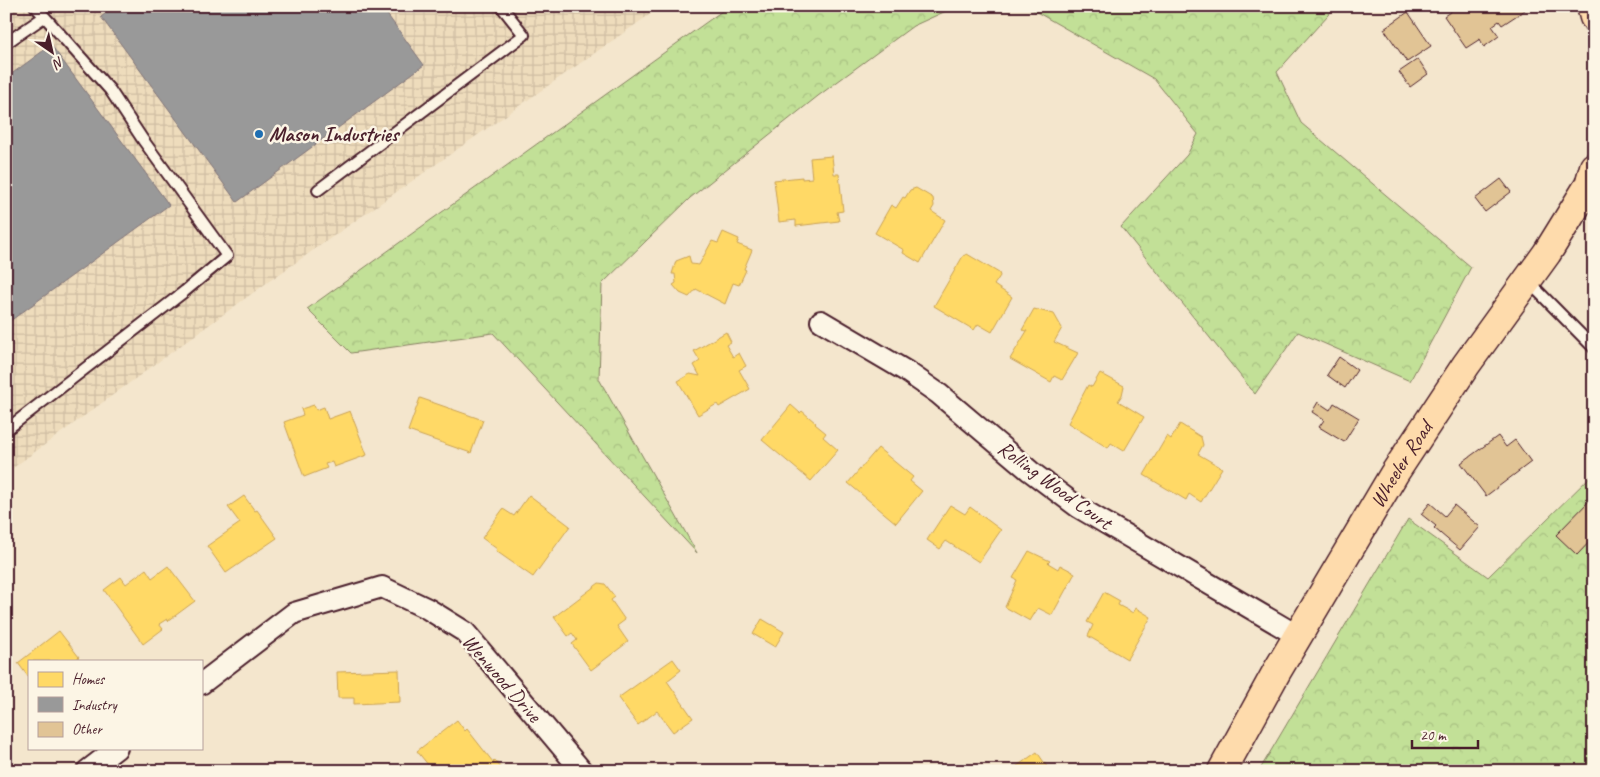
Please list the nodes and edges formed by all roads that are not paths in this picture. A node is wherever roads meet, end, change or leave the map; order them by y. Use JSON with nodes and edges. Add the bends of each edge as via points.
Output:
{"nodes":[{"id":1,"x":35,"y":6,"type":"edge"},
{"id":2,"x":501,"y":6,"type":"edge"},
{"id":3,"x":1591,"y":6,"type":"edge"},
{"id":4,"x":44,"y":17,"type":"junction"},
{"id":5,"x":1594,"y":17,"type":"edge"},
{"id":6,"x":6,"y":43,"type":"edge"},
{"id":7,"x":1594,"y":167,"type":"edge"},
{"id":8,"x":318,"y":190,"type":"dead end"},
{"id":9,"x":1527,"y":281,"type":"junction"},
{"id":10,"x":821,"y":320,"type":"dead end"},
{"id":11,"x":1594,"y":348,"type":"edge"},
{"id":12,"x":6,"y":430,"type":"edge"},
{"id":13,"x":1298,"y":636,"type":"junction"},
{"id":14,"x":202,"y":683,"type":"edge"},
{"id":15,"x":114,"y":750,"type":"edge"},
{"id":16,"x":87,"y":771,"type":"edge"},
{"id":17,"x":582,"y":771,"type":"edge"},
{"id":18,"x":1222,"y":771,"type":"edge"}],
"edges":[{"from":1,"to":4,"type":"lane"},
{"from":2,"to":8,"type":"lane","via":[[524,36]]},
{"from":3,"to":5,"type":"main road"},
{"from":4,"to":6,"type":"lane"},
{"from":4,"to":12,"type":"lane","via":[[110,90],[227,256]]},
{"from":7,"to":9,"type":"main road","name":"Wheeler Road","via":[[1589,185]]},
{"from":9,"to":11,"type":"lane"},
{"from":9,"to":13,"type":"main road","name":"Wheeler Road","via":[[1466,365],[1394,474]]},
{"from":10,"to":13,"type":"street","name":"Rolling Wood Court","via":[[939,394],[1078,507]]},
{"from":13,"to":18,"type":"main road","name":"Wheeler Road"},
{"from":14,"to":17,"type":"street","name":"Wenwood Drive","via":[[294,613],[382,586],[465,632]]},
{"from":15,"to":16,"type":"street"}]}
